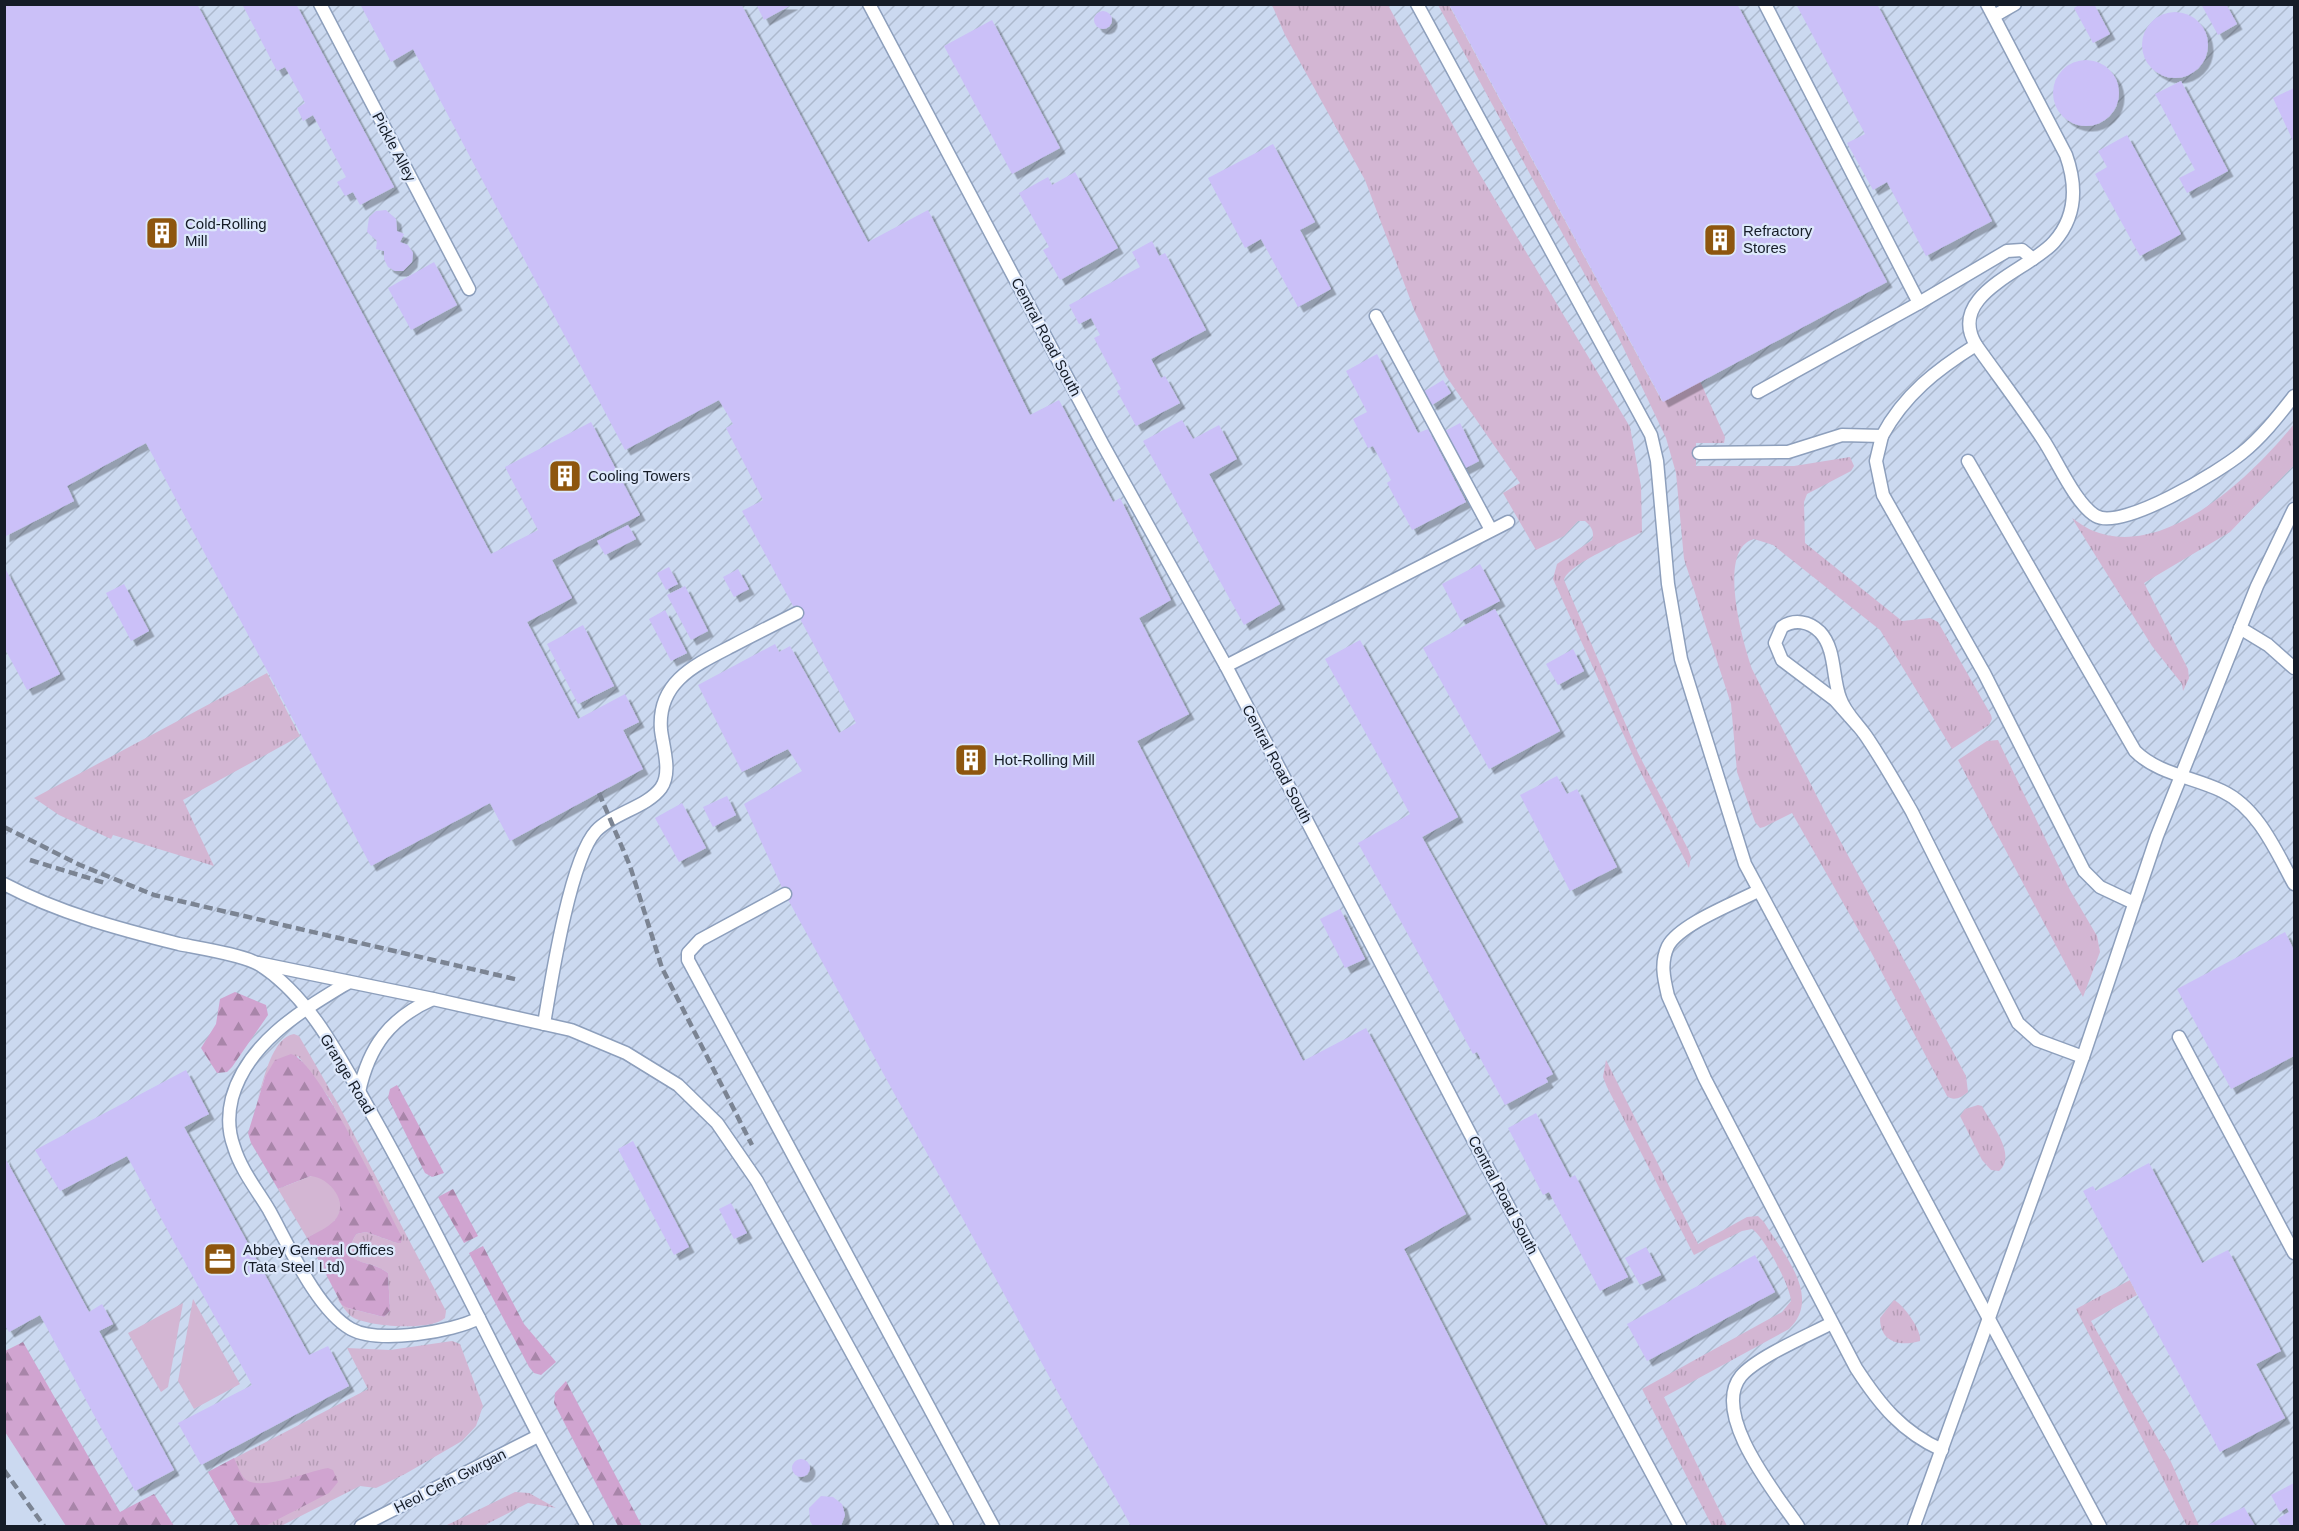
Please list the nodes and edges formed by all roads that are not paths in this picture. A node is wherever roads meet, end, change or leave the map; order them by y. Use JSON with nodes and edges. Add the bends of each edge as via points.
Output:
{"nodes":[{"id":1,"x":320,"y":4,"type":"edge"},
{"id":2,"x":869,"y":4,"type":"edge"},
{"id":3,"x":1417,"y":4,"type":"edge"},
{"id":4,"x":1765,"y":4,"type":"edge"},
{"id":5,"x":1988,"y":4,"type":"edge"},
{"id":6,"x":2015,"y":4,"type":"edge"},
{"id":7,"x":1994,"y":16,"type":"junction"},
{"id":8,"x":2033,"y":259,"type":"junction"},
{"id":9,"x":469,"y":289,"type":"dead end"},
{"id":10,"x":1919,"y":303,"type":"junction"},
{"id":11,"x":1376,"y":316,"type":"dead end"},
{"id":12,"x":1976,"y":345,"type":"junction"},
{"id":13,"x":1758,"y":392,"type":"dead end"},
{"id":14,"x":2295,"y":396,"type":"edge"},
{"id":15,"x":1881,"y":436,"type":"junction"},
{"id":16,"x":1699,"y":453,"type":"dead end"},
{"id":17,"x":1968,"y":461,"type":"dead end"},
{"id":18,"x":2295,"y":509,"type":"edge"},
{"id":19,"x":1508,"y":522,"type":"dead end"},
{"id":20,"x":1491,"y":530,"type":"junction"},
{"id":21,"x":797,"y":613,"type":"dead end"},
{"id":22,"x":2240,"y":628,"type":"junction"},
{"id":23,"x":1226,"y":666,"type":"junction"},
{"id":24,"x":2295,"y":668,"type":"edge"},
{"id":25,"x":1859,"y":727,"type":"junction"},
{"id":26,"x":2180,"y":775,"type":"junction"},
{"id":27,"x":4,"y":884,"type":"edge"},
{"id":28,"x":2295,"y":884,"type":"edge"},
{"id":29,"x":1758,"y":891,"type":"junction"},
{"id":30,"x":785,"y":894,"type":"dead end"},
{"id":31,"x":2134,"y":903,"type":"junction"},
{"id":32,"x":258,"y":963,"type":"junction"},
{"id":33,"x":349,"y":982,"type":"junction"},
{"id":34,"x":433,"y":999,"type":"junction"},
{"id":35,"x":306,"y":1008,"type":"junction"},
{"id":36,"x":544,"y":1024,"type":"junction"},
{"id":37,"x":2179,"y":1038,"type":"dead end"},
{"id":38,"x":2083,"y":1057,"type":"junction"},
{"id":39,"x":359,"y":1092,"type":"junction"},
{"id":40,"x":2295,"y":1253,"type":"edge"},
{"id":41,"x":479,"y":1318,"type":"junction"},
{"id":42,"x":1989,"y":1319,"type":"junction"},
{"id":43,"x":1832,"y":1323,"type":"junction"},
{"id":44,"x":538,"y":1436,"type":"junction"},
{"id":45,"x":1942,"y":1450,"type":"junction"},
{"id":46,"x":361,"y":1527,"type":"edge"},
{"id":47,"x":587,"y":1527,"type":"edge"},
{"id":48,"x":947,"y":1527,"type":"edge"},
{"id":49,"x":993,"y":1527,"type":"edge"},
{"id":50,"x":1680,"y":1527,"type":"edge"},
{"id":51,"x":1798,"y":1527,"type":"edge"},
{"id":52,"x":1914,"y":1527,"type":"edge"},
{"id":53,"x":2100,"y":1527,"type":"edge"}],
"edges":[{"from":1,"to":9,"type":"lane","name":"Pickle Alley"},
{"from":2,"to":23,"type":"lane","name":"Central Road South","via":[[1102,443]]},
{"from":3,"to":29,"type":"lane","via":[[1650,435],[1657,461],[1668,584],[1681,659],[1740,848]]},
{"from":4,"to":10,"type":"lane"},
{"from":5,"to":7,"type":"lane"},
{"from":6,"to":7,"type":"lane"},
{"from":7,"to":8,"type":"lane","via":[[2066,155],[2075,187],[2066,224],[2054,243]]},
{"from":8,"to":10,"type":"lane","via":[[2022,250],[2007,251]]},
{"from":8,"to":12,"type":"lane","via":[[1977,302],[1970,327]]},
{"from":10,"to":13,"type":"lane"},
{"from":11,"to":20,"type":"lane"},
{"from":12,"to":14,"type":"lane","via":[[2086,507],[2107,520],[2140,511],[2226,465],[2253,443]]},
{"from":12,"to":15,"type":"lane","via":[[1913,392]]},
{"from":15,"to":16,"type":"lane","via":[[1842,435],[1781,452]]},
{"from":15,"to":31,"type":"lane","via":[[1876,461],[1883,495],[1984,673],[2084,871],[2100,887]]},
{"from":17,"to":26,"type":"lane","via":[[2134,751],[2152,765]]},
{"from":18,"to":22,"type":"lane"},
{"from":19,"to":20,"type":"lane"},
{"from":20,"to":23,"type":"lane"},
{"from":21,"to":36,"type":"lane","via":[[690,668],[669,690],[661,719],[664,781],[652,795],[602,825],[585,847],[575,875]]},
{"from":22,"to":24,"type":"lane"},
{"from":22,"to":26,"type":"lane"},
{"from":23,"to":50,"type":"lane","name":"Central Road South"},
{"from":25,"to":25,"type":"lane","via":[[1839,696],[1824,637],[1806,623],[1793,622],[1782,627],[1775,643],[1782,660],[1835,700]]},
{"from":25,"to":38,"type":"lane","via":[[1912,812],[2018,1023],[2037,1041]]},
{"from":26,"to":28,"type":"lane","via":[[2238,801],[2268,837]]},
{"from":26,"to":31,"type":"lane"},
{"from":27,"to":32,"type":"lane","name":"Grange Road","via":[[56,908],[107,924]]},
{"from":29,"to":42,"type":"lane"},
{"from":29,"to":43,"type":"lane","via":[[1673,939],[1664,958],[1664,981],[1684,1037]]},
{"from":30,"to":49,"type":"lane","via":[[700,940],[688,953],[688,960]]},
{"from":31,"to":38,"type":"lane"},
{"from":32,"to":33,"type":"lane"},
{"from":32,"to":35,"type":"lane","name":"Grange Road"},
{"from":33,"to":34,"type":"lane"},
{"from":33,"to":35,"type":"lane"},
{"from":34,"to":36,"type":"lane"},
{"from":34,"to":39,"type":"lane","via":[[384,1032],[369,1058]]},
{"from":35,"to":39,"type":"lane","name":"Grange Road"},
{"from":35,"to":41,"type":"lane","via":[[271,1037],[237,1085],[229,1117],[240,1163],[320,1298],[351,1329],[381,1336],[442,1332]]},
{"from":36,"to":48,"type":"lane","via":[[592,1038],[658,1071],[717,1123],[757,1181]]},
{"from":37,"to":40,"type":"lane"},
{"from":38,"to":42,"type":"lane"},
{"from":39,"to":41,"type":"lane","name":"Grange Road","via":[[418,1195]]},
{"from":41,"to":44,"type":"lane","name":"Grange Road"},
{"from":42,"to":45,"type":"lane"},
{"from":42,"to":53,"type":"lane"},
{"from":43,"to":45,"type":"lane","via":[[1879,1403],[1913,1436]]},
{"from":43,"to":51,"type":"lane","via":[[1748,1369],[1734,1390],[1735,1413],[1747,1449]]},
{"from":44,"to":46,"type":"lane","name":"Heol Cefn Gwrgan"},
{"from":44,"to":47,"type":"lane","name":"Grange Road"},
{"from":45,"to":52,"type":"lane"}]}
